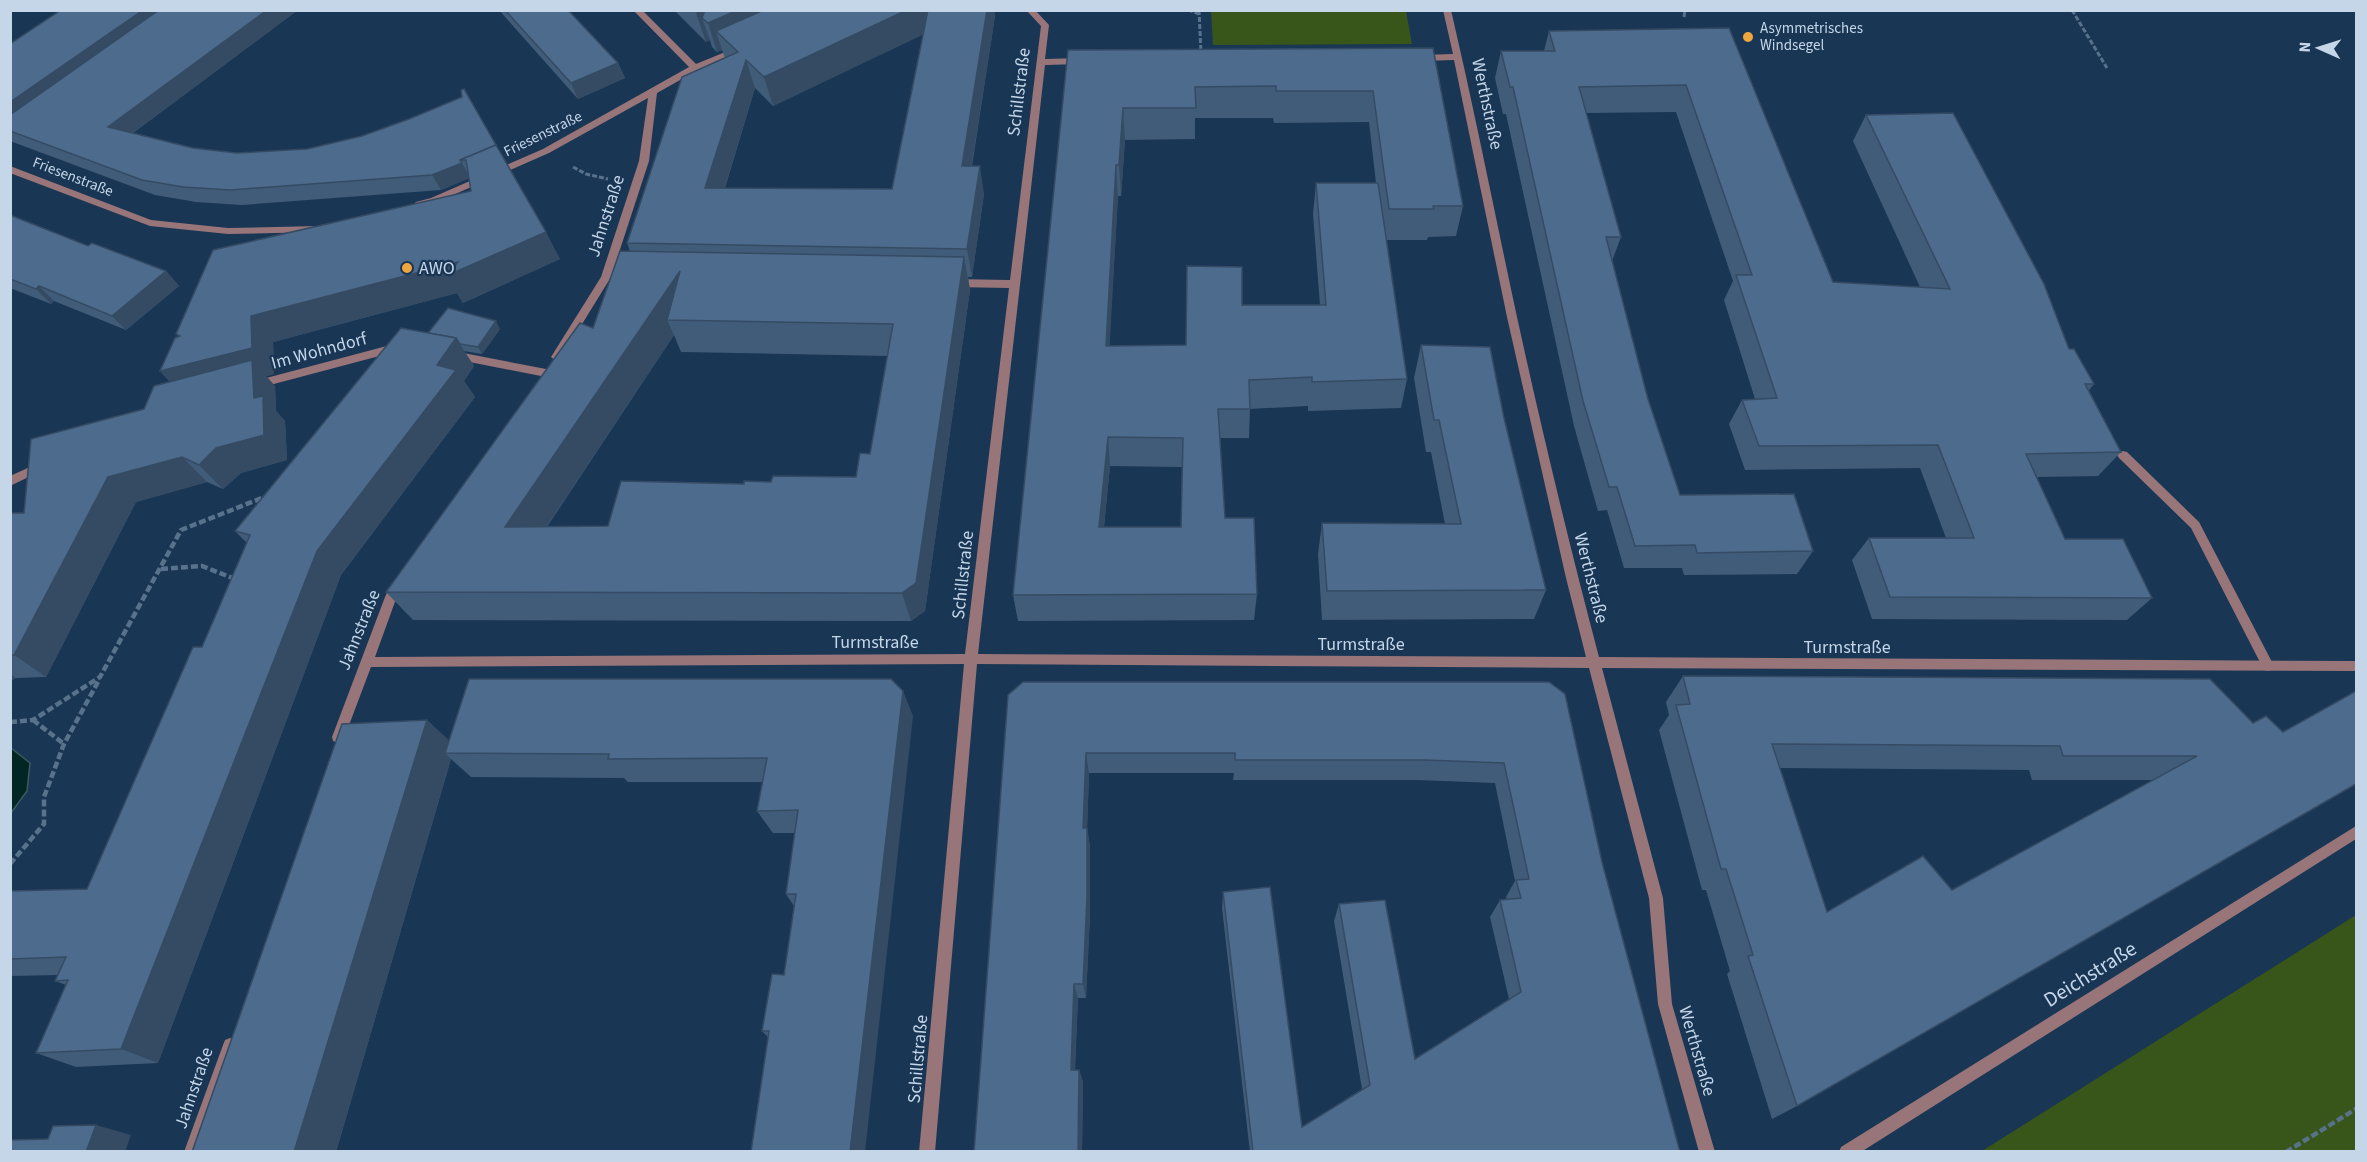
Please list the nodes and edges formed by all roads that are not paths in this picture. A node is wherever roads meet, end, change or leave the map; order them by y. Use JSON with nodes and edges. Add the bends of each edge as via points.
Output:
{"nodes":[{"id":1,"x":637,"y":10,"type":"edge"},
{"id":2,"x":1030,"y":10,"type":"edge"},
{"id":3,"x":1447,"y":10,"type":"edge"},
{"id":4,"x":747,"y":46,"type":"edge"},
{"id":5,"x":1458,"y":57,"type":"junction"},
{"id":6,"x":1412,"y":58,"type":"edge"},
{"id":7,"x":1098,"y":61,"type":"edge"},
{"id":8,"x":1041,"y":62,"type":"junction"},
{"id":9,"x":695,"y":68,"type":"junction"},
{"id":10,"x":654,"y":93,"type":"junction"},
{"id":11,"x":10,"y":169,"type":"edge"},
{"id":12,"x":412,"y":206,"type":"edge"},
{"id":13,"x":325,"y":229,"type":"edge"},
{"id":14,"x":942,"y":283,"type":"edge"},
{"id":15,"x":1013,"y":284,"type":"junction"},
{"id":16,"x":415,"y":348,"type":"edge"},
{"id":17,"x":436,"y":352,"type":"edge"},
{"id":18,"x":243,"y":388,"type":"edge"},
{"id":19,"x":2123,"y":455,"type":"dead end"},
{"id":20,"x":50,"y":461,"type":"edge"},
{"id":21,"x":10,"y":482,"type":"edge"},
{"id":22,"x":404,"y":577,"type":"edge"},
{"id":23,"x":971,"y":659,"type":"junction"},
{"id":24,"x":366,"y":662,"type":"junction"},
{"id":25,"x":1594,"y":663,"type":"junction"},
{"id":26,"x":2268,"y":666,"type":"junction"},
{"id":27,"x":2356,"y":666,"type":"edge"},
{"id":28,"x":335,"y":746,"type":"edge"},
{"id":29,"x":2356,"y":832,"type":"edge"},
{"id":30,"x":236,"y":1028,"type":"edge"},
{"id":31,"x":192,"y":1152,"type":"edge"},
{"id":32,"x":927,"y":1152,"type":"edge"},
{"id":33,"x":1707,"y":1152,"type":"edge"},
{"id":34,"x":1846,"y":1152,"type":"edge"}],
"edges":[{"from":1,"to":9,"type":"street"},
{"from":2,"to":8,"type":"street","name":"Schillstraße","via":[[1045,25]]},
{"from":3,"to":5,"type":"street","name":"Werthstraße"},
{"from":4,"to":9,"type":"street","name":"Friesenstraße"},
{"from":5,"to":6,"type":"street"},
{"from":5,"to":25,"type":"street","name":"Werthstraße","via":[[1514,329]]},
{"from":7,"to":8,"type":"street"},
{"from":8,"to":15,"type":"street","name":"Schillstraße"},
{"from":9,"to":10,"type":"street","name":"Friesenstraße"},
{"from":10,"to":12,"type":"street","name":"Friesenstraße","via":[[546,151]]},
{"from":10,"to":17,"type":"street","name":"Jahnstraße","via":[[644,161],[612,278],[543,378]]},
{"from":11,"to":13,"type":"street","name":"Friesenstraße","via":[[150,223],[228,231]]},
{"from":14,"to":15,"type":"street"},
{"from":15,"to":23,"type":"street","name":"Schillstraße"},
{"from":16,"to":18,"type":"street","name":"Im Wohndorf","via":[[404,346]]},
{"from":19,"to":26,"type":"street","via":[[2195,525]]},
{"from":20,"to":21,"type":"street"},
{"from":22,"to":24,"type":"street","name":"Jahnstraße","via":[[391,597]]},
{"from":23,"to":24,"type":"street","name":"Turmstraße"},
{"from":23,"to":25,"type":"street","name":"Turmstraße"},
{"from":23,"to":32,"type":"street","name":"Schillstraße"},
{"from":24,"to":28,"type":"street","name":"Jahnstraße"},
{"from":25,"to":26,"type":"street","name":"Turmstraße"},
{"from":25,"to":33,"type":"street","name":"Werthstraße","via":[[1656,898],[1665,1004]]},
{"from":26,"to":27,"type":"street","name":"Turmstraße"},
{"from":29,"to":34,"type":"street","name":"Deichstraße"},
{"from":30,"to":31,"type":"street","name":"Jahnstraße"}]}
